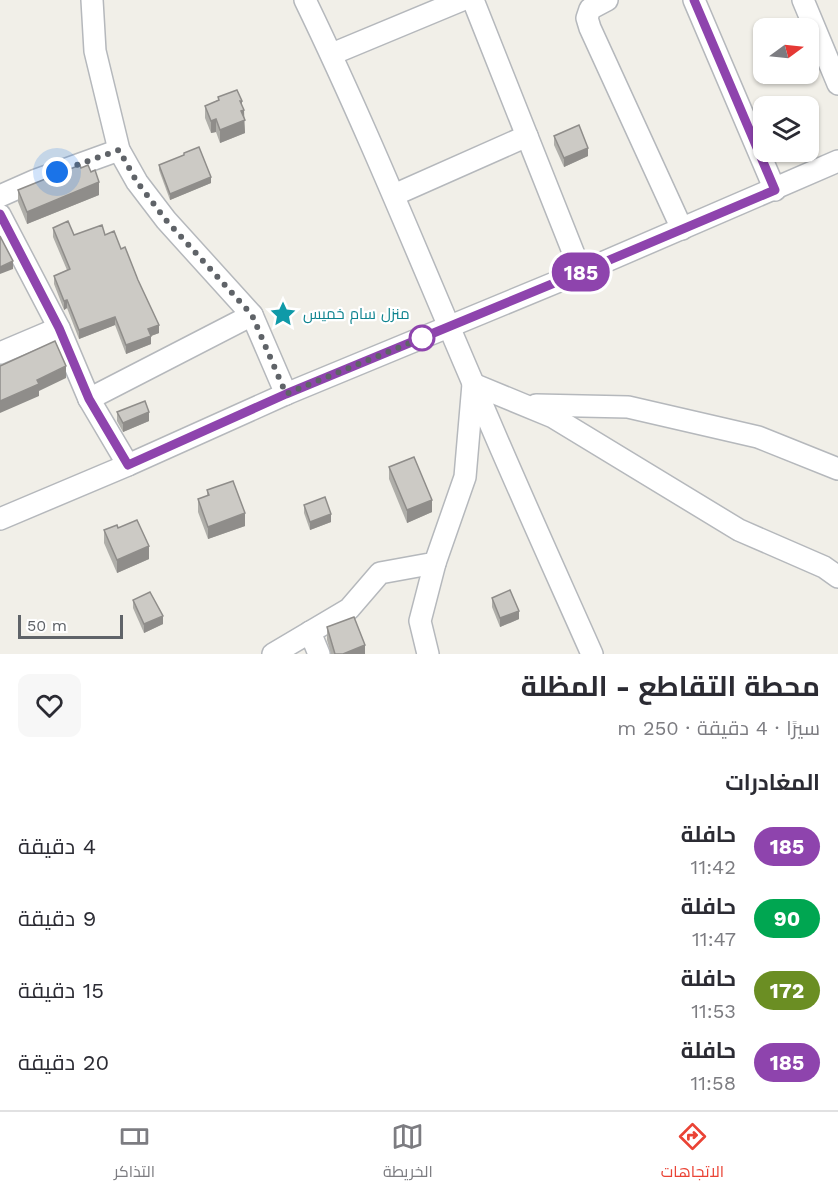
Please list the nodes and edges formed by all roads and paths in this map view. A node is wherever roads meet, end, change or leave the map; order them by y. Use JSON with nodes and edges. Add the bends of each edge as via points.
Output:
{"nodes":[{"id":1,"x":92,"y":0,"type":"edge"},
{"id":2,"x":305,"y":0,"type":"edge"},
{"id":3,"x":462,"y":0,"type":"edge"},
{"id":4,"x":473,"y":0,"type":"edge"},
{"id":5,"x":607,"y":0,"type":"edge"},
{"id":6,"x":694,"y":0,"type":"edge"},
{"id":7,"x":802,"y":0,"type":"edge"},
{"id":8,"x":332,"y":54,"type":"junction"},
{"id":9,"x":838,"y":84,"type":"edge"},
{"id":10,"x":527,"y":136,"type":"junction"},
{"id":11,"x":119,"y":150,"type":"junction"},
{"id":12,"x":838,"y":161,"type":"edge"},
{"id":13,"x":775,"y":190,"type":"junction"},
{"id":14,"x":394,"y":195,"type":"junction"},
{"id":15,"x":0,"y":196,"type":"edge"},
{"id":16,"x":0,"y":214,"type":"edge"},
{"id":17,"x":682,"y":229,"type":"junction"},
{"id":18,"x":581,"y":272,"type":"junction"},
{"id":19,"x":252,"y":315,"type":"junction"},
{"id":20,"x":449,"y":327,"type":"junction"},
{"id":21,"x":59,"y":328,"type":"junction"},
{"id":22,"x":0,"y":353,"type":"edge"},
{"id":23,"x":473,"y":384,"type":"junction"},
{"id":24,"x":286,"y":394,"type":"junction"},
{"id":25,"x":89,"y":399,"type":"junction"},
{"id":26,"x":525,"y":404,"type":"junction"},
{"id":27,"x":128,"y":465,"type":"junction"},
{"id":28,"x":838,"y":469,"type":"edge"},
{"id":29,"x":0,"y":519,"type":"edge"},
{"id":30,"x":435,"y":563,"type":"junction"},
{"id":31,"x":838,"y":577,"type":"edge"},
{"id":32,"x":310,"y":632,"type":"junction"},
{"id":33,"x":273,"y":654,"type":"edge"},
{"id":34,"x":319,"y":654,"type":"edge"},
{"id":35,"x":428,"y":654,"type":"edge"},
{"id":36,"x":592,"y":654,"type":"edge"}],
"edges":[{"from":1,"to":11,"type":"street","via":[[95,51]]},
{"from":2,"to":8,"type":"street"},
{"from":3,"to":8,"type":"street"},
{"from":4,"to":10,"type":"street"},
{"from":5,"to":17,"type":"street","via":[[590,9],[590,28]]},
{"from":6,"to":13,"type":"street"},
{"from":7,"to":9,"type":"street"},
{"from":8,"to":14,"type":"street"},
{"from":10,"to":14,"type":"street"},
{"from":10,"to":18,"type":"street"},
{"from":11,"to":15,"type":"street"},
{"from":11,"to":19,"type":"street","via":[[166,220]]},
{"from":12,"to":13,"type":"street"},
{"from":13,"to":17,"type":"street"},
{"from":14,"to":20,"type":"street"},
{"from":16,"to":21,"type":"street"},
{"from":17,"to":18,"type":"street"},
{"from":18,"to":20,"type":"street"},
{"from":19,"to":24,"type":"street"},
{"from":19,"to":25,"type":"street"},
{"from":20,"to":23,"type":"street"},
{"from":20,"to":24,"type":"street"},
{"from":21,"to":22,"type":"street"},
{"from":21,"to":25,"type":"street"},
{"from":23,"to":26,"type":"street"},
{"from":23,"to":30,"type":"street","via":[[465,477]]},
{"from":23,"to":36,"type":"street"},
{"from":24,"to":27,"type":"street"},
{"from":25,"to":27,"type":"street"},
{"from":26,"to":28,"type":"street","via":[[628,407],[758,437]]},
{"from":26,"to":31,"type":"street","via":[[553,417],[739,530],[824,567]]},
{"from":27,"to":29,"type":"street"},
{"from":30,"to":32,"type":"street","via":[[380,573],[349,609]]},
{"from":30,"to":35,"type":"street","via":[[420,621]]},
{"from":32,"to":33,"type":"street"},
{"from":32,"to":34,"type":"street"}]}
